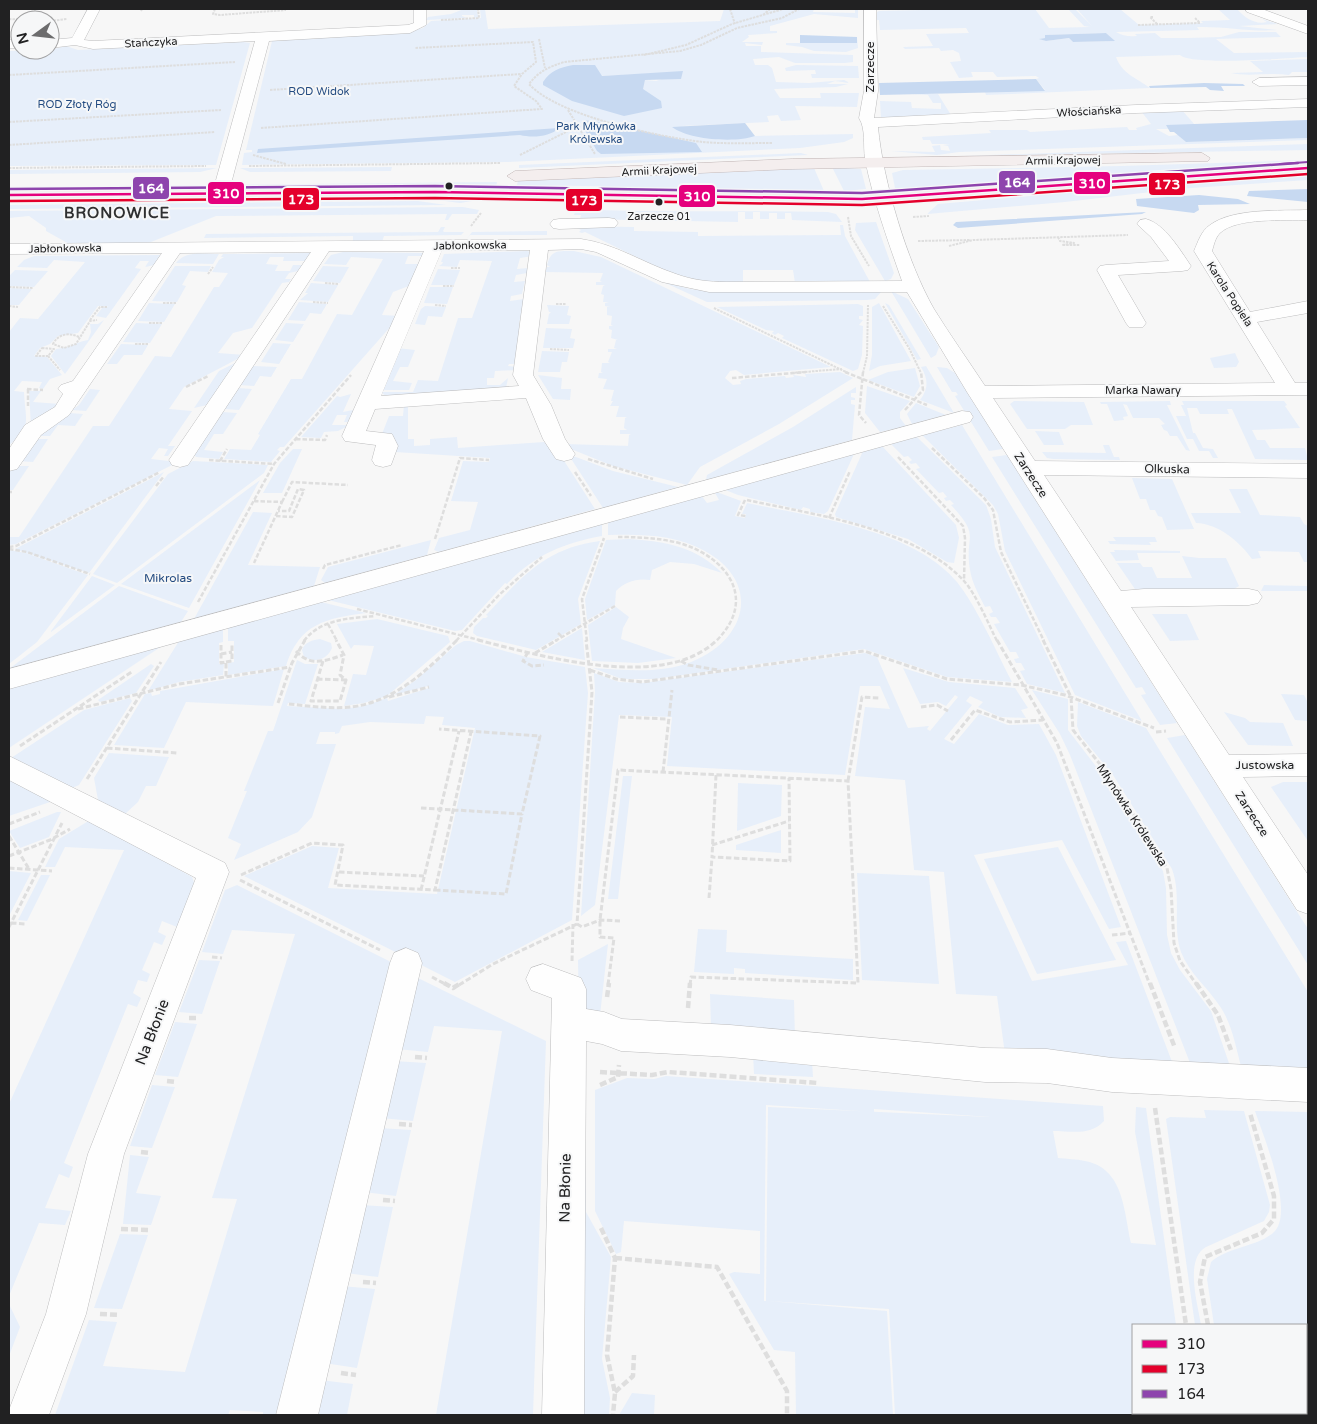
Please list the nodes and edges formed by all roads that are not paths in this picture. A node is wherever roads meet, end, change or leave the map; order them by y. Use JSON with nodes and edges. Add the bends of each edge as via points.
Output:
{"nodes":[{"id":1,"x":94,"y":9,"type":"edge"},
{"id":2,"x":870,"y":9,"type":"edge"},
{"id":3,"x":1251,"y":9,"type":"edge"},
{"id":4,"x":420,"y":15,"type":"edge"},
{"id":5,"x":1308,"y":30,"type":"edge"},
{"id":6,"x":263,"y":37,"type":"junction"},
{"id":7,"x":77,"y":41,"type":"junction"},
{"id":8,"x":60,"y":43,"type":"edge"},
{"id":9,"x":1308,"y":80,"type":"edge"},
{"id":10,"x":1259,"y":82,"type":"dead end"},
{"id":11,"x":1308,"y":102,"type":"edge"},
{"id":12,"x":870,"y":123,"type":"junction"},
{"id":13,"x":1308,"y":155,"type":"edge"},
{"id":14,"x":873,"y":156,"type":"junction"},
{"id":15,"x":1308,"y":168,"type":"edge"},
{"id":16,"x":224,"y":180,"type":"junction"},
{"id":17,"x":9,"y":182,"type":"edge"},
{"id":18,"x":9,"y":195,"type":"edge"},
{"id":19,"x":884,"y":198,"type":"junction"},
{"id":20,"x":1308,"y":216,"type":"edge"},
{"id":21,"x":608,"y":223,"type":"dead end"},
{"id":22,"x":559,"y":224,"type":"dead end"},
{"id":23,"x":1151,"y":228,"type":"road end"},
{"id":24,"x":540,"y":244,"type":"junction"},
{"id":25,"x":434,"y":245,"type":"junction"},
{"id":26,"x":324,"y":246,"type":"junction"},
{"id":27,"x":175,"y":247,"type":"junction"},
{"id":28,"x":12,"y":252,"type":"edge"},
{"id":29,"x":913,"y":286,"type":"junction"},
{"id":30,"x":1308,"y":307,"type":"edge"},
{"id":31,"x":1246,"y":318,"type":"junction"},
{"id":32,"x":1136,"y":323,"type":"dead end"},
{"id":33,"x":1299,"y":389,"type":"edge"},
{"id":34,"x":531,"y":390,"type":"junction"},
{"id":35,"x":977,"y":392,"type":"junction"},
{"id":36,"x":367,"y":403,"type":"junction"},
{"id":37,"x":962,"y":417,"type":"road end"},
{"id":38,"x":562,"y":450,"type":"road end"},
{"id":39,"x":180,"y":460,"type":"dead end"},
{"id":40,"x":383,"y":460,"type":"dead end"},
{"id":41,"x":9,"y":464,"type":"edge"},
{"id":42,"x":1026,"y":468,"type":"junction"},
{"id":43,"x":1308,"y":471,"type":"edge"},
{"id":44,"x":1249,"y":596,"type":"dead end"},
{"id":45,"x":1113,"y":600,"type":"junction"},
{"id":46,"x":9,"y":679,"type":"edge"},
{"id":47,"x":13,"y":757,"type":"edge"},
{"id":48,"x":1221,"y":766,"type":"junction"},
{"id":49,"x":1308,"y":766,"type":"edge"},
{"id":50,"x":1308,"y":901,"type":"edge"},
{"id":51,"x":406,"y":963,"type":"road end"},
{"id":52,"x":543,"y":979,"type":"dead end"},
{"id":53,"x":568,"y":1022,"type":"junction"},
{"id":54,"x":1308,"y":1085,"type":"edge"},
{"id":55,"x":28,"y":1415,"type":"edge"},
{"id":56,"x":297,"y":1415,"type":"edge"},
{"id":57,"x":562,"y":1415,"type":"edge"}],
"edges":[{"from":1,"to":7,"type":"street"},
{"from":2,"to":12,"type":"street","name":"Zarzecze","via":[[871,91],[866,114]]},
{"from":3,"to":5,"type":"street"},
{"from":4,"to":6,"type":"street","name":"Stańczyka","via":[[418,26],[404,30]]},
{"from":6,"to":7,"type":"street","name":"Stańczyka","via":[[93,45]]},
{"from":6,"to":16,"type":"street"},
{"from":7,"to":8,"type":"street","name":"Stańczyka"},
{"from":9,"to":10,"type":"street"},
{"from":11,"to":12,"type":"street","name":"Włościańska"},
{"from":12,"to":14,"type":"street","name":"Zarzecze"},
{"from":13,"to":14,"type":"main road","name":"Armii Krajowej"},
{"from":14,"to":16,"type":"main road","name":"Armii Krajowej","via":[[792,164],[491,178]]},
{"from":14,"to":19,"type":"street","name":"Zarzecze"},
{"from":15,"to":19,"type":"main road","name":"Armii Krajowej"},
{"from":16,"to":17,"type":"main road","name":"Armii Krajowej"},
{"from":18,"to":19,"type":"main road","name":"Armii Krajowej","via":[[435,192]]},
{"from":19,"to":29,"type":"street","name":"Zarzecze"},
{"from":20,"to":31,"type":"street","name":"Karola Popiela","via":[[1232,222],[1216,228],[1208,236],[1203,252]]},
{"from":21,"to":22,"type":"street"},
{"from":23,"to":32,"type":"street","via":[[1182,266],[1106,270]]},
{"from":24,"to":25,"type":"street","name":"Jabłonkowska"},
{"from":24,"to":29,"type":"street","name":"Jabłonkowska","via":[[600,246],[666,277],[700,286]]},
{"from":24,"to":34,"type":"street","via":[[523,371]]},
{"from":25,"to":26,"type":"street","name":"Jabłonkowska"},
{"from":25,"to":36,"type":"street"},
{"from":26,"to":27,"type":"street","name":"Jabłonkowska"},
{"from":26,"to":39,"type":"street"},
{"from":27,"to":28,"type":"street","name":"Jabłonkowska"},
{"from":27,"to":41,"type":"street","via":[[60,412],[33,430]]},
{"from":29,"to":35,"type":"street","name":"Zarzecze"},
{"from":30,"to":31,"type":"street"},
{"from":31,"to":33,"type":"street","name":"Karola Popiela"},
{"from":33,"to":35,"type":"street","name":"Marka Nawary"},
{"from":34,"to":36,"type":"street"},
{"from":34,"to":38,"type":"street"},
{"from":35,"to":42,"type":"street","name":"Zarzecze"},
{"from":36,"to":40,"type":"street","via":[[353,436],[384,440],[387,446]]},
{"from":37,"to":46,"type":"street"},
{"from":42,"to":43,"type":"street","name":"Olkuska"},
{"from":42,"to":45,"type":"street","name":"Zarzecze"},
{"from":44,"to":45,"type":"street"},
{"from":45,"to":48,"type":"street","name":"Zarzecze"},
{"from":47,"to":55,"type":"street","name":"Na Błonie","via":[[90,808],[214,872],[106,1154],[66,1314]]},
{"from":48,"to":49,"type":"street","name":"Justowska"},
{"from":48,"to":50,"type":"street","name":"Zarzecze"},
{"from":51,"to":56,"type":"street"},
{"from":52,"to":53,"type":"street","name":"Na Błonie","via":[[569,989]]},
{"from":53,"to":54,"type":"street","via":[[604,1028],[621,1035],[730,1041],[985,1065],[1047,1066],[1112,1075]]},
{"from":53,"to":57,"type":"street","name":"Na Błonie"}]}
